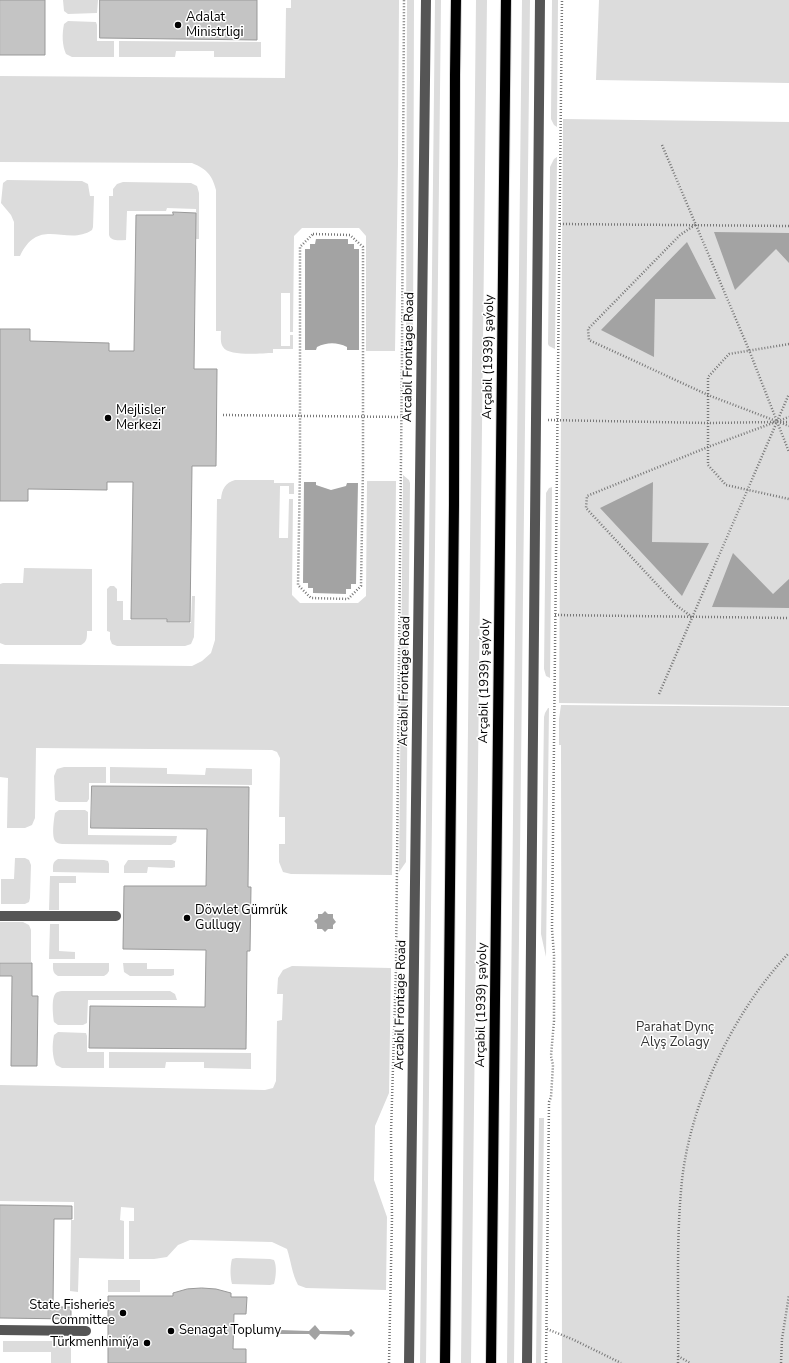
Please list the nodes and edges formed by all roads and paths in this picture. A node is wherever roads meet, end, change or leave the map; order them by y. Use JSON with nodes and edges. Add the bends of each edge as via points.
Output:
{"nodes":[{"id":1,"x":404,"y":0,"type":"edge"},
{"id":2,"x":426,"y":0,"type":"edge"},
{"id":3,"x":456,"y":0,"type":"edge"},
{"id":4,"x":506,"y":0,"type":"edge"},
{"id":5,"x":540,"y":0,"type":"edge"},
{"id":6,"x":562,"y":0,"type":"edge"},
{"id":7,"x":662,"y":145,"type":"dead end"},
{"id":8,"x":560,"y":224,"type":"junction"},
{"id":9,"x":696,"y":225,"type":"junction"},
{"id":10,"x":789,"y":226,"type":"edge"},
{"id":11,"x":789,"y":344,"type":"edge"},
{"id":12,"x":749,"y":350,"type":"junction"},
{"id":13,"x":789,"y":394,"type":"edge"},
{"id":14,"x":708,"y":395,"type":"junction"},
{"id":15,"x":223,"y":415,"type":"dead end"},
{"id":16,"x":299,"y":416,"type":"junction"},
{"id":17,"x":363,"y":417,"type":"junction"},
{"id":18,"x":401,"y":417,"type":"junction"},
{"id":19,"x":789,"y":417,"type":"edge"},
{"id":20,"x":536,"y":420,"type":"junction"},
{"id":21,"x":558,"y":420,"type":"junction"},
{"id":22,"x":708,"y":422,"type":"junction"},
{"id":23,"x":777,"y":422,"type":"junction"},
{"id":24,"x":789,"y":422,"type":"edge"},
{"id":25,"x":789,"y":426,"type":"edge"},
{"id":26,"x":708,"y":447,"type":"junction"},
{"id":27,"x":789,"y":452,"type":"edge"},
{"id":28,"x":747,"y":489,"type":"junction"},
{"id":29,"x":789,"y":499,"type":"edge"},
{"id":30,"x":555,"y":615,"type":"junction"},
{"id":31,"x":692,"y":617,"type":"junction"},
{"id":32,"x":789,"y":618,"type":"edge"},
{"id":33,"x":659,"y":694,"type":"dead end"},
{"id":34,"x":0,"y":916,"type":"edge"},
{"id":35,"x":116,"y":916,"type":"dead end"},
{"id":36,"x":789,"y":953,"type":"edge"},
{"id":37,"x":789,"y":1294,"type":"edge"},
{"id":38,"x":547,"y":1329,"type":"junction"},
{"id":39,"x":0,"y":1330,"type":"edge"},
{"id":40,"x":86,"y":1331,"type":"dead end"},
{"id":41,"x":678,"y":1356,"type":"junction"},
{"id":42,"x":389,"y":1363,"type":"edge"},
{"id":43,"x":409,"y":1363,"type":"edge"},
{"id":44,"x":445,"y":1363,"type":"edge"},
{"id":45,"x":491,"y":1363,"type":"edge"},
{"id":46,"x":527,"y":1363,"type":"edge"},
{"id":47,"x":546,"y":1363,"type":"edge"},
{"id":48,"x":621,"y":1363,"type":"edge"},
{"id":49,"x":678,"y":1363,"type":"edge"},
{"id":50,"x":690,"y":1363,"type":"edge"},
{"id":51,"x":781,"y":1363,"type":"edge"}],
"edges":[{"from":1,"to":18,"type":"path"},
{"from":2,"to":43,"type":"street","name":"Arcabil Frontage Road"},
{"from":3,"to":44,"type":"main road","via":[[454,513]]},
{"from":4,"to":45,"type":"main road","name":"Arçabil (1939) şaýoly"},
{"from":5,"to":20,"type":"street"},
{"from":6,"to":8,"type":"path"},
{"from":7,"to":9,"type":"path"},
{"from":8,"to":9,"type":"path"},
{"from":8,"to":21,"type":"path"},
{"from":9,"to":10,"type":"path"},
{"from":9,"to":12,"type":"path"},
{"from":9,"to":14,"type":"path","via":[[680,235],[588,329],[589,340]]},
{"from":11,"to":12,"type":"path"},
{"from":12,"to":14,"type":"path","via":[[729,354],[708,377]]},
{"from":12,"to":23,"type":"path"},
{"from":13,"to":23,"type":"path"},
{"from":14,"to":22,"type":"path"},
{"from":14,"to":23,"type":"path"},
{"from":15,"to":16,"type":"path"},
{"from":16,"to":17,"type":"path"},
{"from":16,"to":17,"type":"path","via":[[298,585],[311,598],[348,598],[361,586]]},
{"from":16,"to":17,"type":"path","via":[[300,247],[313,234],[350,235],[363,247]]},
{"from":17,"to":18,"type":"path"},
{"from":18,"to":42,"type":"path"},
{"from":19,"to":23,"type":"path"},
{"from":20,"to":21,"type":"path"},
{"from":20,"to":46,"type":"street"},
{"from":21,"to":22,"type":"path"},
{"from":21,"to":30,"type":"path"},
{"from":22,"to":23,"type":"path"},
{"from":22,"to":26,"type":"path"},
{"from":23,"to":24,"type":"path"},
{"from":23,"to":25,"type":"path"},
{"from":23,"to":26,"type":"path"},
{"from":23,"to":27,"type":"path"},
{"from":23,"to":28,"type":"path"},
{"from":26,"to":28,"type":"path","via":[[708,465],[712,470],[726,485]]},
{"from":26,"to":31,"type":"path","via":[[587,496],[586,508],[676,605]]},
{"from":28,"to":29,"type":"path"},
{"from":28,"to":31,"type":"path"},
{"from":30,"to":31,"type":"path"},
{"from":30,"to":38,"type":"path","via":[[552,929],[554,1014],[549,1102]]},
{"from":31,"to":32,"type":"path"},
{"from":31,"to":33,"type":"path"},
{"from":34,"to":35,"type":"street"},
{"from":36,"to":41,"type":"path","via":[[751,1002],[720,1054],[691,1131],[681,1190]]},
{"from":37,"to":51,"type":"path"},
{"from":38,"to":47,"type":"path"},
{"from":38,"to":48,"type":"path"},
{"from":39,"to":40,"type":"street"},
{"from":41,"to":49,"type":"path"},
{"from":41,"to":50,"type":"path"}]}
